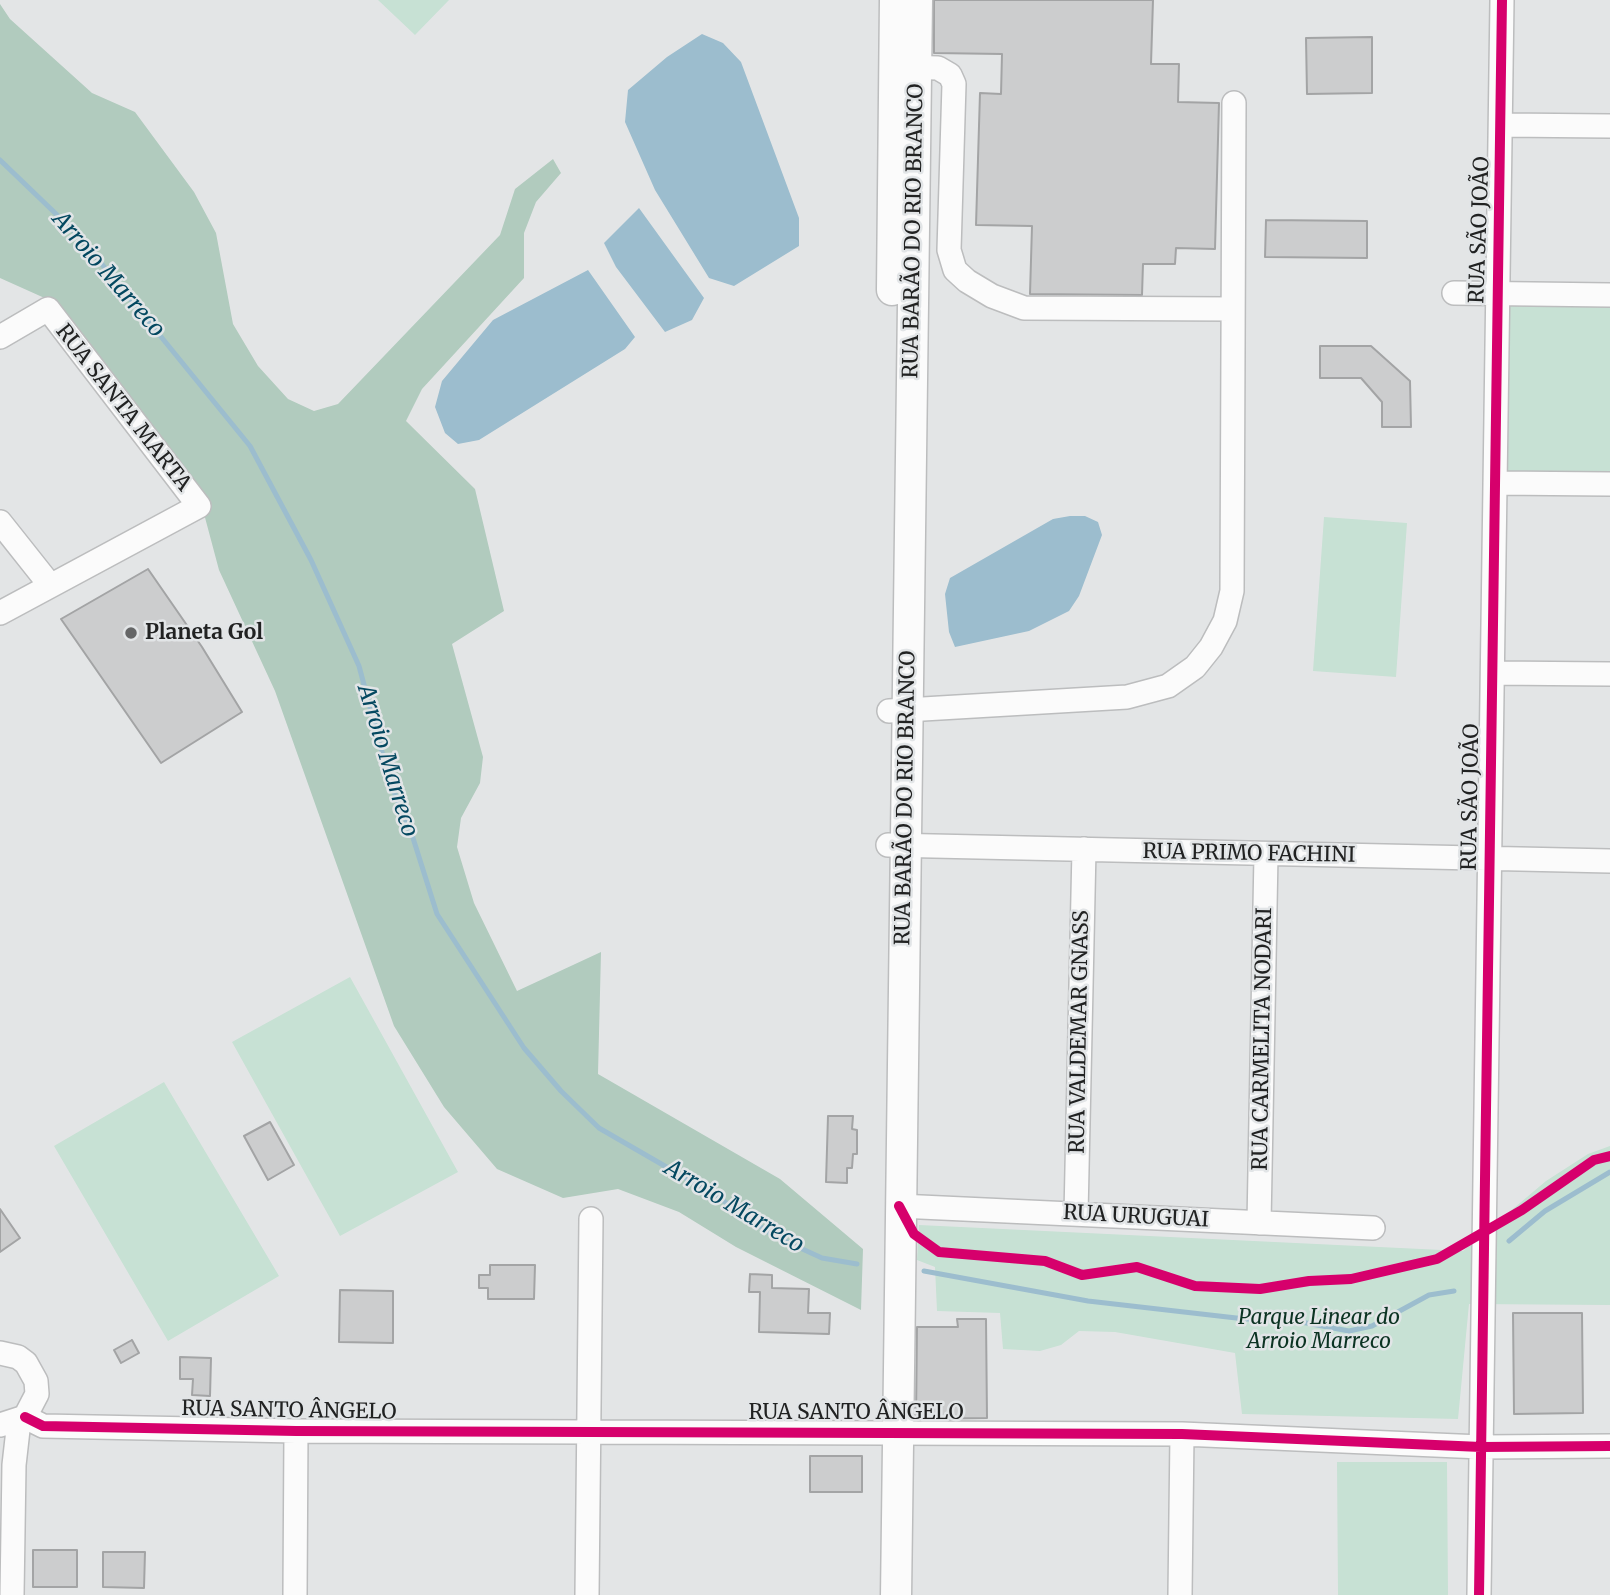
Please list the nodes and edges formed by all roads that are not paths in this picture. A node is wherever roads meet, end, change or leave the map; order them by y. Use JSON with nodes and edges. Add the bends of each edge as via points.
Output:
{"nodes":[{"id":1,"x":895,"y":0,"type":"edge"},
{"id":2,"x":917,"y":0,"type":"edge"},
{"id":3,"x":1502,"y":0,"type":"edge"},
{"id":4,"x":905,"y":66,"type":"junction"},
{"id":5,"x":1234,"y":103,"type":"dead end"},
{"id":6,"x":1502,"y":125,"type":"junction"},
{"id":7,"x":1610,"y":126,"type":"edge"},
{"id":8,"x":1454,"y":293,"type":"dead end"},
{"id":9,"x":1497,"y":294,"type":"junction"},
{"id":10,"x":1610,"y":295,"type":"edge"},
{"id":11,"x":1233,"y":309,"type":"junction"},
{"id":12,"x":0,"y":337,"type":"edge"},
{"id":13,"x":1495,"y":483,"type":"junction"},
{"id":14,"x":1610,"y":484,"type":"edge"},
{"id":15,"x":0,"y":522,"type":"edge"},
{"id":16,"x":50,"y":585,"type":"junction"},
{"id":17,"x":0,"y":613,"type":"edge"},
{"id":18,"x":1493,"y":673,"type":"junction"},
{"id":19,"x":1610,"y":674,"type":"edge"},
{"id":20,"x":897,"y":710,"type":"junction"},
{"id":21,"x":896,"y":845,"type":"junction"},
{"id":22,"x":1084,"y":849,"type":"junction"},
{"id":23,"x":1266,"y":855,"type":"junction"},
{"id":24,"x":1489,"y":859,"type":"junction"},
{"id":25,"x":1610,"y":861,"type":"edge"},
{"id":26,"x":900,"y":1206,"type":"junction"},
{"id":27,"x":1076,"y":1213,"type":"junction"},
{"id":28,"x":592,"y":1219,"type":"dead end"},
{"id":29,"x":1259,"y":1223,"type":"junction"},
{"id":30,"x":1373,"y":1228,"type":"dead end"},
{"id":31,"x":890,"y":1323,"type":"junction"},
{"id":32,"x":0,"y":1353,"type":"edge"},
{"id":33,"x":36,"y":1381,"type":"junction"},
{"id":34,"x":14,"y":1421,"type":"edge"},
{"id":35,"x":102,"y":1427,"type":"junction"},
{"id":36,"x":296,"y":1432,"type":"junction"},
{"id":37,"x":589,"y":1432,"type":"junction"},
{"id":38,"x":888,"y":1432,"type":"junction"},
{"id":39,"x":1182,"y":1434,"type":"junction"},
{"id":40,"x":1610,"y":1446,"type":"edge"},
{"id":41,"x":1481,"y":1447,"type":"junction"},
{"id":42,"x":12,"y":1595,"type":"edge"},
{"id":43,"x":295,"y":1595,"type":"edge"},
{"id":44,"x":587,"y":1595,"type":"edge"},
{"id":45,"x":878,"y":1595,"type":"edge"},
{"id":46,"x":896,"y":1595,"type":"edge"},
{"id":47,"x":1180,"y":1595,"type":"edge"},
{"id":48,"x":1479,"y":1595,"type":"edge"}],
"edges":[{"from":1,"to":4,"type":"main road","name":"RUA BARÃO DO RIO BRANCO"},
{"from":2,"to":4,"type":"main road","name":"RUA BARÃO DO RIO BRANCO"},
{"from":3,"to":6,"type":"street","name":"RUA SÃO JOÃO"},
{"from":4,"to":11,"type":"street","via":[[946,71],[954,83],[949,250],[955,270],[967,281],[1024,308]]},
{"from":4,"to":20,"type":"main road","name":"RUA BARÃO DO RIO BRANCO"},
{"from":5,"to":11,"type":"street"},
{"from":6,"to":7,"type":"street"},
{"from":6,"to":9,"type":"street","name":"RUA SÃO JOÃO"},
{"from":8,"to":9,"type":"street"},
{"from":9,"to":10,"type":"street"},
{"from":9,"to":13,"type":"street","name":"RUA SÃO JOÃO"},
{"from":11,"to":20,"type":"street","via":[[1232,591],[1225,621],[1195,667],[1168,686],[1127,697]]},
{"from":12,"to":16,"type":"street","name":"RUA SANTA MARTA","via":[[48,309],[199,506]]},
{"from":13,"to":14,"type":"street"},
{"from":13,"to":18,"type":"street","name":"RUA SÃO JOÃO"},
{"from":15,"to":16,"type":"street"},
{"from":16,"to":17,"type":"street"},
{"from":18,"to":19,"type":"street"},
{"from":18,"to":24,"type":"street","name":"RUA SÃO JOÃO"},
{"from":20,"to":21,"type":"main road","name":"RUA BARÃO DO RIO BRANCO"},
{"from":21,"to":22,"type":"street","name":"RUA PRIMO FACHINI"},
{"from":21,"to":26,"type":"main road","name":"RUA BARÃO DO RIO BRANCO"},
{"from":21,"to":31,"type":"main road","name":"RUA BARÃO DO RIO BRANCO"},
{"from":22,"to":23,"type":"street","name":"RUA PRIMO FACHINI"},
{"from":22,"to":27,"type":"street","name":"RUA VALDEMAR GNASS"},
{"from":23,"to":24,"type":"street","name":"RUA PRIMO FACHINI"},
{"from":23,"to":29,"type":"street","name":"RUA CARMELITA NODARI"},
{"from":24,"to":25,"type":"street","name":"RUA PRIMO FACHINI"},
{"from":24,"to":41,"type":"street","name":"RUA SÃO JOÃO"},
{"from":26,"to":27,"type":"street","name":"RUA URUGUAI"},
{"from":26,"to":31,"type":"main road","name":"RUA BARÃO DO RIO BRANCO"},
{"from":27,"to":29,"type":"street","name":"RUA URUGUAI"},
{"from":28,"to":37,"type":"street"},
{"from":29,"to":30,"type":"street","name":"RUA URUGUAI"},
{"from":31,"to":38,"type":"main road","name":"RUA BARÃO DO RIO BRANCO"},
{"from":32,"to":33,"type":"street","via":[[26,1363]]},
{"from":33,"to":34,"type":"street","via":[[33,1406]]},
{"from":33,"to":35,"type":"street","via":[[53,1410]]},
{"from":34,"to":35,"type":"street"},
{"from":34,"to":42,"type":"street"},
{"from":35,"to":36,"type":"street","name":"RUA SANTO ÂNGELO"},
{"from":36,"to":37,"type":"street","name":"RUA SANTO ÂNGELO"},
{"from":36,"to":43,"type":"street"},
{"from":37,"to":38,"type":"street","name":"RUA SANTO ÂNGELO"},
{"from":37,"to":44,"type":"street"},
{"from":38,"to":39,"type":"street","name":"RUA SANTO ÂNGELO"},
{"from":38,"to":45,"type":"main road","name":"RUA BARÃO DO RIO BRANCO"},
{"from":38,"to":46,"type":"main road","name":"RUA BARÃO DO RIO BRANCO"},
{"from":39,"to":41,"type":"street","name":"RUA SANTO ÂNGELO"},
{"from":39,"to":47,"type":"street"},
{"from":40,"to":41,"type":"street","name":"RUA SANTO ÂNGELO"},
{"from":41,"to":48,"type":"street","name":"RUA SÃO JOÃO"}]}
